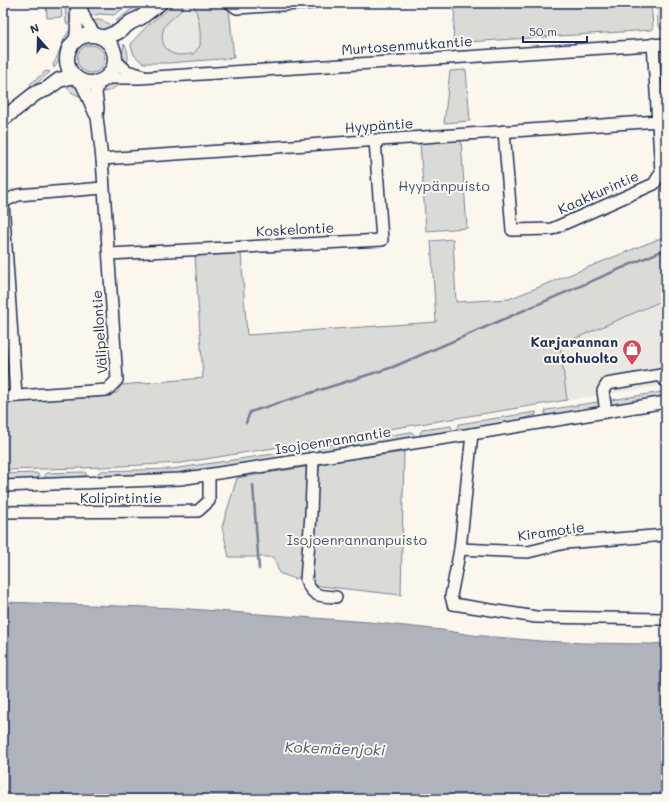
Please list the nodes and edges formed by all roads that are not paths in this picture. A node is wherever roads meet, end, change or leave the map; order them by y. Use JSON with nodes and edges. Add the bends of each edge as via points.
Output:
{"nodes":[{"id":1,"x":78,"y":3,"type":"edge"},
{"id":2,"x":160,"y":3,"type":"edge"},
{"id":3,"x":230,"y":3,"type":"edge"},
{"id":4,"x":312,"y":3,"type":"edge"},
{"id":5,"x":140,"y":18,"type":"junction"},
{"id":6,"x":99,"y":36,"type":"junction"},
{"id":7,"x":75,"y":40,"type":"junction"},
{"id":8,"x":654,"y":44,"type":"junction"},
{"id":9,"x":666,"y":44,"type":"edge"},
{"id":10,"x":115,"y":56,"type":"junction"},
{"id":11,"x":67,"y":57,"type":"junction"},
{"id":12,"x":150,"y":77,"type":"junction"},
{"id":13,"x":77,"y":78,"type":"junction"},
{"id":14,"x":102,"y":80,"type":"junction"},
{"id":15,"x":36,"y":93,"type":"junction"},
{"id":16,"x":96,"y":116,"type":"junction"},
{"id":17,"x":3,"y":119,"type":"edge"},
{"id":18,"x":659,"y":121,"type":"junction"},
{"id":19,"x":504,"y":131,"type":"junction"},
{"id":20,"x":375,"y":140,"type":"junction"},
{"id":21,"x":102,"y":158,"type":"junction"},
{"id":22,"x":103,"y":188,"type":"junction"},
{"id":23,"x":3,"y":202,"type":"edge"},
{"id":24,"x":109,"y":254,"type":"junction"},
{"id":25,"x":666,"y":382,"type":"edge"},
{"id":26,"x":16,"y":396,"type":"junction"},
{"id":27,"x":3,"y":397,"type":"edge"},
{"id":28,"x":666,"y":402,"type":"edge"},
{"id":29,"x":606,"y":412,"type":"junction"},
{"id":30,"x":472,"y":434,"type":"junction"},
{"id":31,"x":313,"y":458,"type":"junction"},
{"id":32,"x":208,"y":475,"type":"junction"},
{"id":33,"x":3,"y":486,"type":"edge"},
{"id":34,"x":3,"y":512,"type":"edge"},
{"id":35,"x":666,"y":536,"type":"edge"},
{"id":36,"x":460,"y":550,"type":"junction"},
{"id":37,"x":336,"y":597,"type":"dead end"},
{"id":38,"x":666,"y":617,"type":"edge"}],
"edges":[{"from":1,"to":6,"type":"street","via":[[86,21]]},
{"from":1,"to":7,"type":"street"},
{"from":2,"to":5,"type":"main road"},
{"from":3,"to":4,"type":"street","via":[[237,8]]},
{"from":5,"to":6,"type":"main road","via":[[118,32]]},
{"from":5,"to":10,"type":"main road","via":[[121,41]]},
{"from":6,"to":7,"type":"main road","via":[[83,36]]},
{"from":6,"to":10,"type":"main road","via":[[108,42]]},
{"from":7,"to":11,"type":"main road","via":[[69,48]]},
{"from":8,"to":9,"type":"street","name":"Murtosenmutkantie"},
{"from":8,"to":12,"type":"street","name":"Murtosenmutkantie"},
{"from":8,"to":18,"type":"street","name":"Kaakkurintie"},
{"from":10,"to":12,"type":"street","name":"Murtosenmutkantie","via":[[127,71]]},
{"from":10,"to":14,"type":"main road","via":[[112,71]]},
{"from":11,"to":13,"type":"main road","via":[[68,65]]},
{"from":11,"to":15,"type":"main road"},
{"from":12,"to":14,"type":"street","name":"Murtosenmutkantie"},
{"from":13,"to":14,"type":"main road","via":[[88,83]]},
{"from":13,"to":15,"type":"main road","via":[[59,80]]},
{"from":13,"to":16,"type":"street","name":"Välipellontie"},
{"from":14,"to":16,"type":"street","name":"Välipellontie","via":[[96,93]]},
{"from":15,"to":17,"type":"main road"},
{"from":16,"to":21,"type":"street","name":"Välipellontie"},
{"from":18,"to":19,"type":"street","name":"Hyypäntie"},
{"from":18,"to":19,"type":"street","name":"Kaakkurintie","via":[[661,172],[654,184],[552,229],[512,230]]},
{"from":19,"to":20,"type":"street","name":"Hyypäntie"},
{"from":20,"to":21,"type":"street","name":"Hyypäntie"},
{"from":20,"to":24,"type":"street","name":"Koskelontie","via":[[382,240]]},
{"from":21,"to":22,"type":"street","name":"Välipellontie"},
{"from":22,"to":23,"type":"street","via":[[18,195]]},
{"from":22,"to":24,"type":"street","name":"Välipellontie"},
{"from":23,"to":26,"type":"street"},
{"from":24,"to":26,"type":"street","name":"Välipellontie","via":[[117,380],[107,390]]},
{"from":25,"to":29,"type":"street","via":[[661,375],[607,384],[603,391]]},
{"from":26,"to":27,"type":"street","name":"Välipellontie"},
{"from":28,"to":29,"type":"street","name":"Isojoenrannantie"},
{"from":29,"to":30,"type":"street","name":"Isojoenrannantie"},
{"from":30,"to":31,"type":"street","name":"Isojoenrannantie"},
{"from":30,"to":36,"type":"street"},
{"from":31,"to":32,"type":"street","name":"Isojoenrannantie"},
{"from":31,"to":37,"type":"street","via":[[306,580],[308,588],[315,594]]},
{"from":32,"to":33,"type":"street","name":"Isojoenrannantie","via":[[145,481]]},
{"from":32,"to":34,"type":"street","name":"Kolipirtintie","via":[[209,501],[198,511]]},
{"from":35,"to":36,"type":"street","name":"Kiramotie","via":[[565,543],[528,552]]},
{"from":36,"to":38,"type":"street","via":[[451,596],[453,604],[536,617]]}]}
